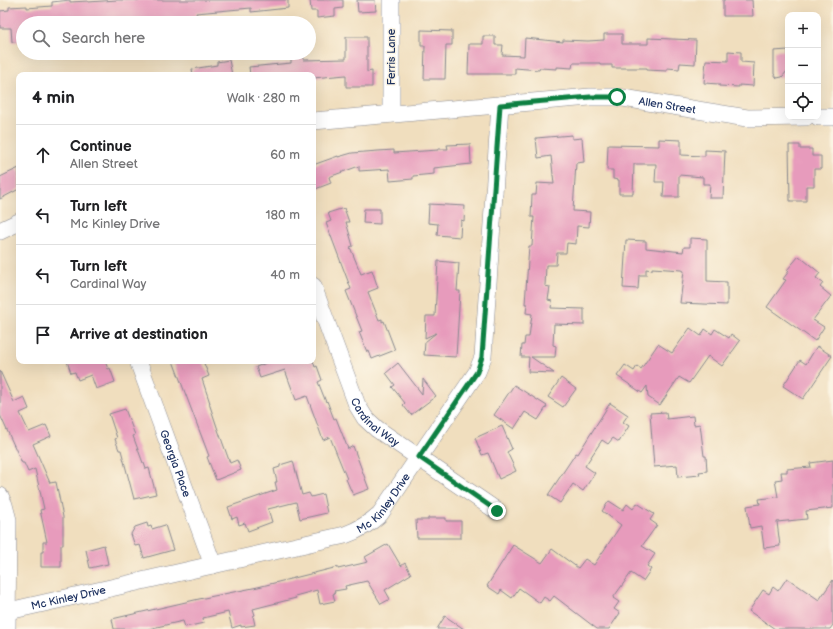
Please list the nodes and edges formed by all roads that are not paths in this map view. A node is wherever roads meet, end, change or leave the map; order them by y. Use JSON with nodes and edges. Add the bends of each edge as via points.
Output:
{"nodes":[{"id":1,"x":391,"y":0,"type":"edge"},
{"id":2,"x":500,"y":105,"type":"junction"},
{"id":3,"x":391,"y":114,"type":"junction"},
{"id":4,"x":785,"y":117,"type":"edge"},
{"id":5,"x":821,"y":117,"type":"edge"},
{"id":6,"x":833,"y":117,"type":"edge"},
{"id":7,"x":316,"y":121,"type":"edge"},
{"id":8,"x":16,"y":223,"type":"edge"},
{"id":9,"x":0,"y":231,"type":"edge"},
{"id":10,"x":316,"y":294,"type":"edge"},
{"id":11,"x":139,"y":364,"type":"edge"},
{"id":12,"x":419,"y":457,"type":"junction"},
{"id":13,"x":0,"y":496,"type":"edge"},
{"id":14,"x":497,"y":511,"type":"dead end"},
{"id":15,"x":213,"y":565,"type":"junction"},
{"id":16,"x":4,"y":612,"type":"edge"},
{"id":17,"x":7,"y":629,"type":"edge"}],
"edges":[{"from":1,"to":3,"type":"street","name":"Ferris Lane"},
{"from":2,"to":3,"type":"street","name":"Allen Street"},
{"from":2,"to":4,"type":"street","name":"Allen Street","via":[[617,97],[747,118]]},
{"from":2,"to":12,"type":"street","name":"Mc Kinley Drive","via":[[482,357],[477,372]]},
{"from":3,"to":7,"type":"street","name":"Allen Street"},
{"from":5,"to":6,"type":"street"},
{"from":8,"to":9,"type":"street"},
{"from":10,"to":12,"type":"street","name":"Cardinal Way","via":[[357,406],[365,418],[377,428]]},
{"from":11,"to":15,"type":"street","name":"Georgia Place"},
{"from":12,"to":14,"type":"street","name":"Cardinal Way"},
{"from":12,"to":15,"type":"street","name":"Mc Kinley Drive","via":[[380,514],[370,524],[355,532]]},
{"from":13,"to":16,"type":"street","via":[[8,520]]},
{"from":15,"to":16,"type":"street","name":"Mc Kinley Drive"},
{"from":16,"to":17,"type":"street"}]}
